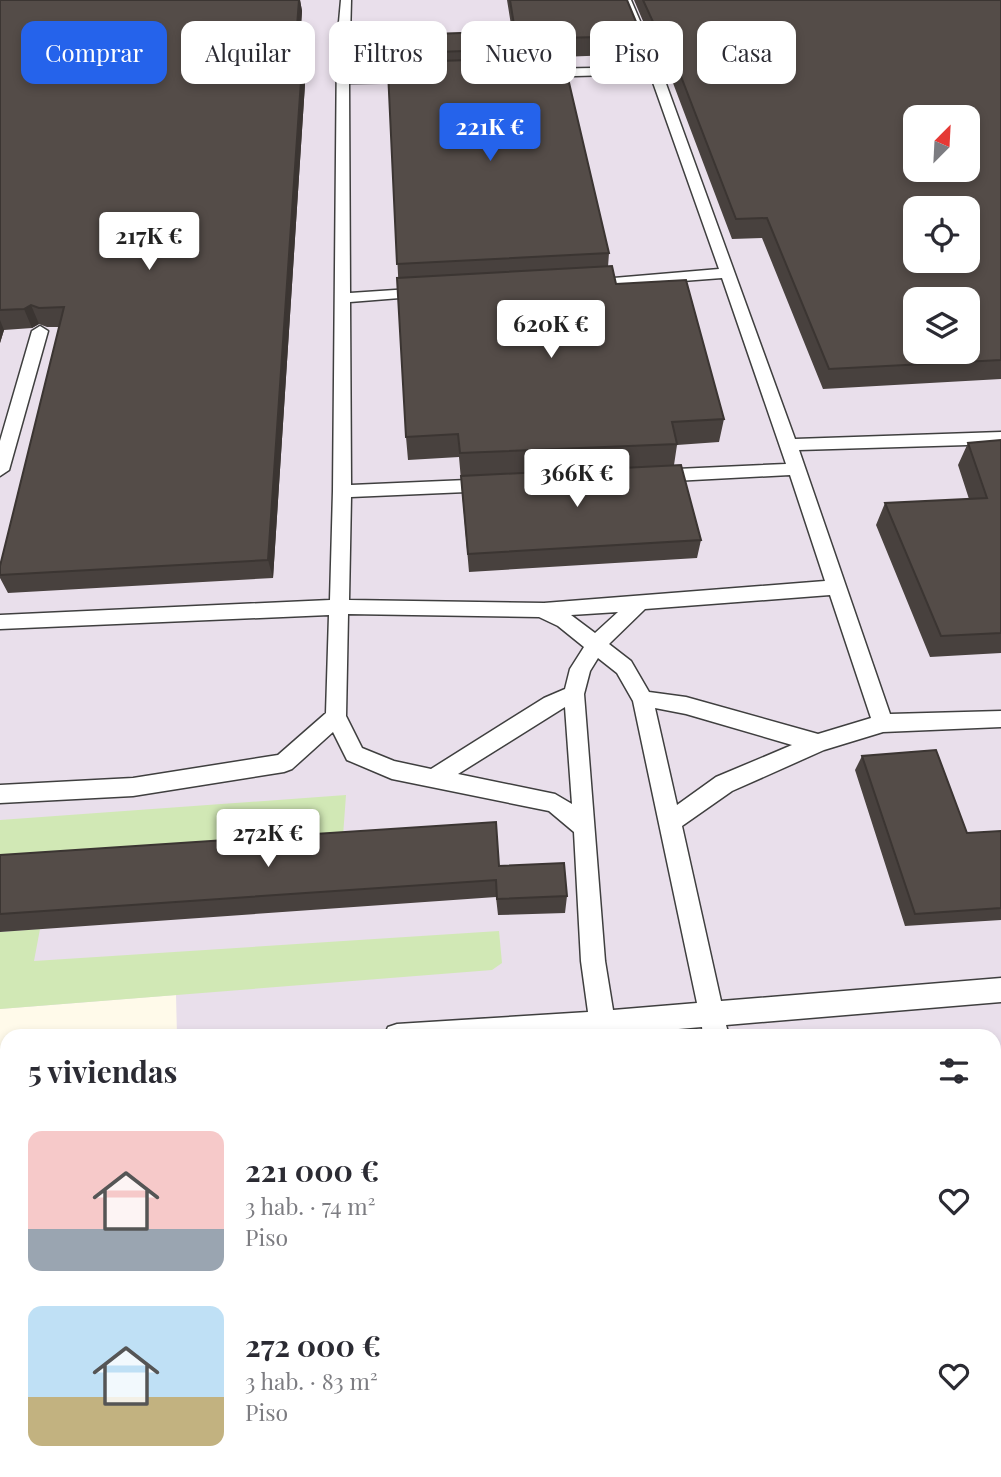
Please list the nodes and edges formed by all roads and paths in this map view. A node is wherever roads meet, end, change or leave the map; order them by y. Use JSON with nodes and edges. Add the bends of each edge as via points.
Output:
{"nodes":[{"id":1,"x":346,"y":0,"type":"edge"},
{"id":2,"x":626,"y":0,"type":"edge"},
{"id":3,"x":345,"y":21,"type":"edge"},
{"id":4,"x":635,"y":21,"type":"edge"},
{"id":5,"x":344,"y":84,"type":"edge"},
{"id":6,"x":660,"y":84,"type":"edge"},
{"id":7,"x":727,"y":273,"type":"junction"},
{"id":8,"x":571,"y":285,"type":"edge"},
{"id":9,"x":438,"y":291,"type":"edge"},
{"id":10,"x":344,"y":298,"type":"junction"},
{"id":11,"x":40,"y":331,"type":"edge"},
{"id":12,"x":6,"y":426,"type":"edge"},
{"id":13,"x":1001,"y":438,"type":"edge"},
{"id":14,"x":788,"y":445,"type":"junction"},
{"id":15,"x":796,"y":469,"type":"junction"},
{"id":16,"x":0,"y":470,"type":"edge"},
{"id":17,"x":639,"y":477,"type":"edge"},
{"id":18,"x":508,"y":484,"type":"edge"},
{"id":19,"x":342,"y":491,"type":"junction"},
{"id":20,"x":837,"y":587,"type":"junction"},
{"id":21,"x":640,"y":603,"type":"junction"},
{"id":22,"x":338,"y":607,"type":"junction"},
{"id":23,"x":541,"y":610,"type":"junction"},
{"id":24,"x":0,"y":622,"type":"edge"},
{"id":25,"x":596,"y":644,"type":"junction"},
{"id":26,"x":574,"y":694,"type":"junction"},
{"id":27,"x":643,"y":700,"type":"junction"},
{"id":28,"x":337,"y":716,"type":"junction"},
{"id":29,"x":1001,"y":719,"type":"edge"},
{"id":30,"x":883,"y":723,"type":"junction"},
{"id":31,"x":818,"y":743,"type":"junction"},
{"id":32,"x":434,"y":778,"type":"junction"},
{"id":33,"x":0,"y":794,"type":"edge"},
{"id":34,"x":669,"y":824,"type":"junction"},
{"id":35,"x":585,"y":828,"type":"junction"},
{"id":36,"x":1001,"y":990,"type":"edge"},
{"id":37,"x":713,"y":1024,"type":"edge"},
{"id":38,"x":606,"y":1029,"type":"edge"}],
"edges":[{"from":1,"to":3,"type":"lane"},
{"from":2,"to":4,"type":"lane"},
{"from":5,"to":10,"type":"lane"},
{"from":6,"to":7,"type":"lane"},
{"from":7,"to":8,"type":"lane"},
{"from":7,"to":14,"type":"lane"},
{"from":9,"to":10,"type":"lane"},
{"from":10,"to":19,"type":"lane"},
{"from":11,"to":12,"type":"lane"},
{"from":12,"to":16,"type":"lane"},
{"from":13,"to":14,"type":"lane"},
{"from":14,"to":15,"type":"lane"},
{"from":15,"to":17,"type":"lane"},
{"from":15,"to":20,"type":"lane"},
{"from":18,"to":19,"type":"lane"},
{"from":19,"to":22,"type":"lane"},
{"from":20,"to":21,"type":"lane"},
{"from":20,"to":30,"type":"lane"},
{"from":21,"to":23,"type":"lane"},
{"from":21,"to":25,"type":"lane"},
{"from":22,"to":23,"type":"lane"},
{"from":22,"to":24,"type":"lane"},
{"from":22,"to":28,"type":"lane"},
{"from":23,"to":25,"type":"lane"},
{"from":25,"to":26,"type":"lane","via":[[580,669]]},
{"from":25,"to":27,"type":"lane","via":[[624,667]]},
{"from":26,"to":32,"type":"lane"},
{"from":26,"to":35,"type":"lane"},
{"from":27,"to":31,"type":"lane","via":[[695,707]]},
{"from":27,"to":34,"type":"lane"},
{"from":28,"to":32,"type":"lane","via":[[354,754],[392,770]]},
{"from":28,"to":33,"type":"lane","via":[[284,763],[133,787]]},
{"from":29,"to":30,"type":"lane"},
{"from":30,"to":31,"type":"lane"},
{"from":31,"to":34,"type":"lane","via":[[724,784]]},
{"from":32,"to":35,"type":"lane","via":[[555,803]]},
{"from":34,"to":37,"type":"lane"},
{"from":35,"to":38,"type":"lane","via":[[595,976]]},
{"from":36,"to":37,"type":"lane"},
{"from":37,"to":38,"type":"lane"}]}
